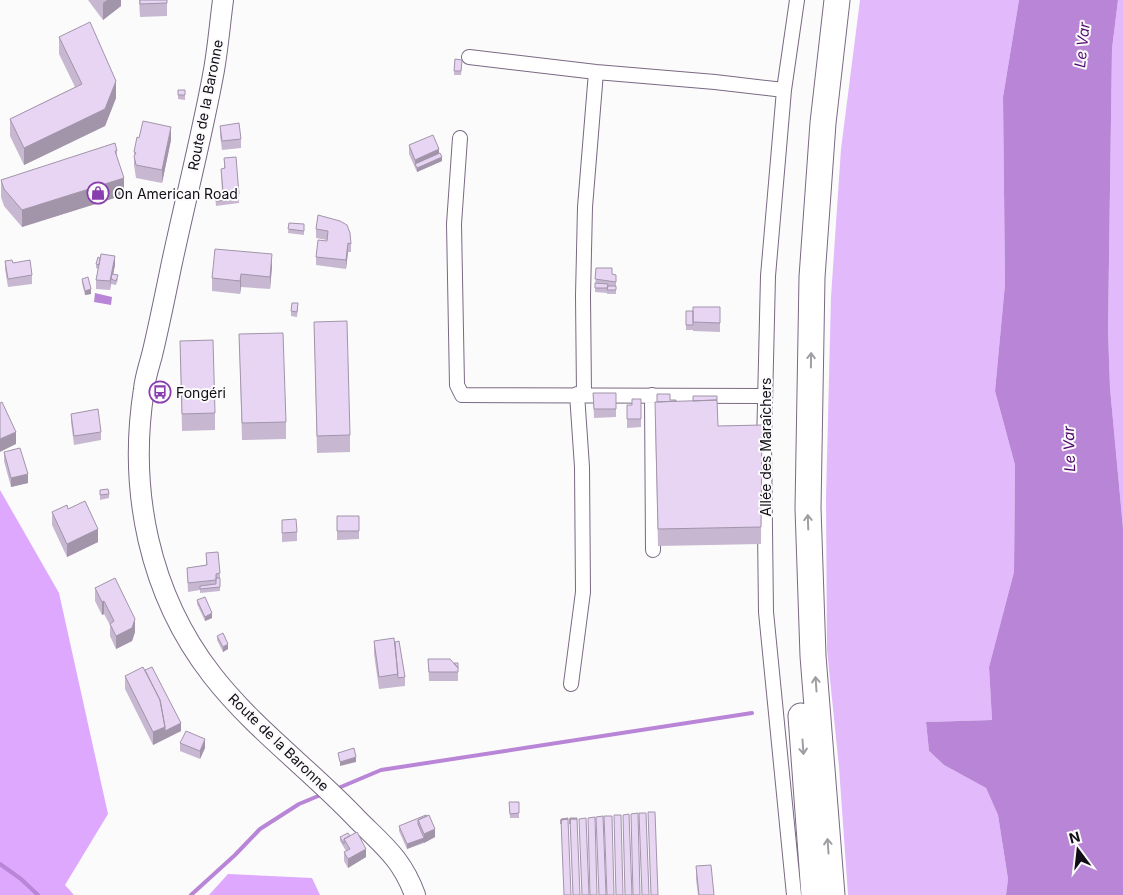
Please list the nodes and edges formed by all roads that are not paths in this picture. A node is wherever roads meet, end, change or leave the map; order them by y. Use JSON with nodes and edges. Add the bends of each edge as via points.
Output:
{"nodes":[{"id":1,"x":223,"y":0,"type":"edge"},
{"id":2,"x":796,"y":0,"type":"edge"},
{"id":3,"x":820,"y":0,"type":"edge"},
{"id":4,"x":837,"y":0,"type":"edge"},
{"id":5,"x":469,"y":57,"type":"dead end"},
{"id":6,"x":596,"y":72,"type":"junction"},
{"id":7,"x":784,"y":90,"type":"junction"},
{"id":8,"x":460,"y":138,"type":"dead end"},
{"id":9,"x":580,"y":394,"type":"junction"},
{"id":10,"x":652,"y":395,"type":"junction"},
{"id":11,"x":765,"y":396,"type":"junction"},
{"id":12,"x":653,"y":550,"type":"dead end"},
{"id":13,"x":571,"y":684,"type":"dead end"},
{"id":14,"x":415,"y":895,"type":"edge"},
{"id":15,"x":794,"y":895,"type":"edge"},
{"id":16,"x":814,"y":895,"type":"edge"},
{"id":17,"x":832,"y":895,"type":"edge"}],
"edges":[{"from":1,"to":14,"type":"main road","name":"Route de la Baronne","via":[[214,68],[152,357],[151,549],[158,576],[194,650],[235,702],[338,798],[399,861]]},
{"from":2,"to":7,"type":"street","name":"Allée des Maraîchers"},
{"from":3,"to":16,"type":"highway","one_way":true,"via":[[806,126],[795,278],[791,508],[796,660]]},
{"from":17,"to":4,"type":"highway","one_way":true,"via":[[814,656],[808,508],[812,277],[823,123]]},
{"from":5,"to":6,"type":"street"},
{"from":6,"to":7,"type":"street"},
{"from":6,"to":9,"type":"street","via":[[585,208]]},
{"from":7,"to":11,"type":"street","name":"Allée des Maraîchers","via":[[768,276]]},
{"from":8,"to":9,"type":"street","via":[[454,224],[457,385],[462,395]]},
{"from":9,"to":10,"type":"street"},
{"from":9,"to":13,"type":"street","via":[[582,592]]},
{"from":10,"to":11,"type":"street"},
{"from":10,"to":12,"type":"street"},
{"from":11,"to":15,"type":"street","name":"Allée des Maraîchers","via":[[766,612]]}]}
